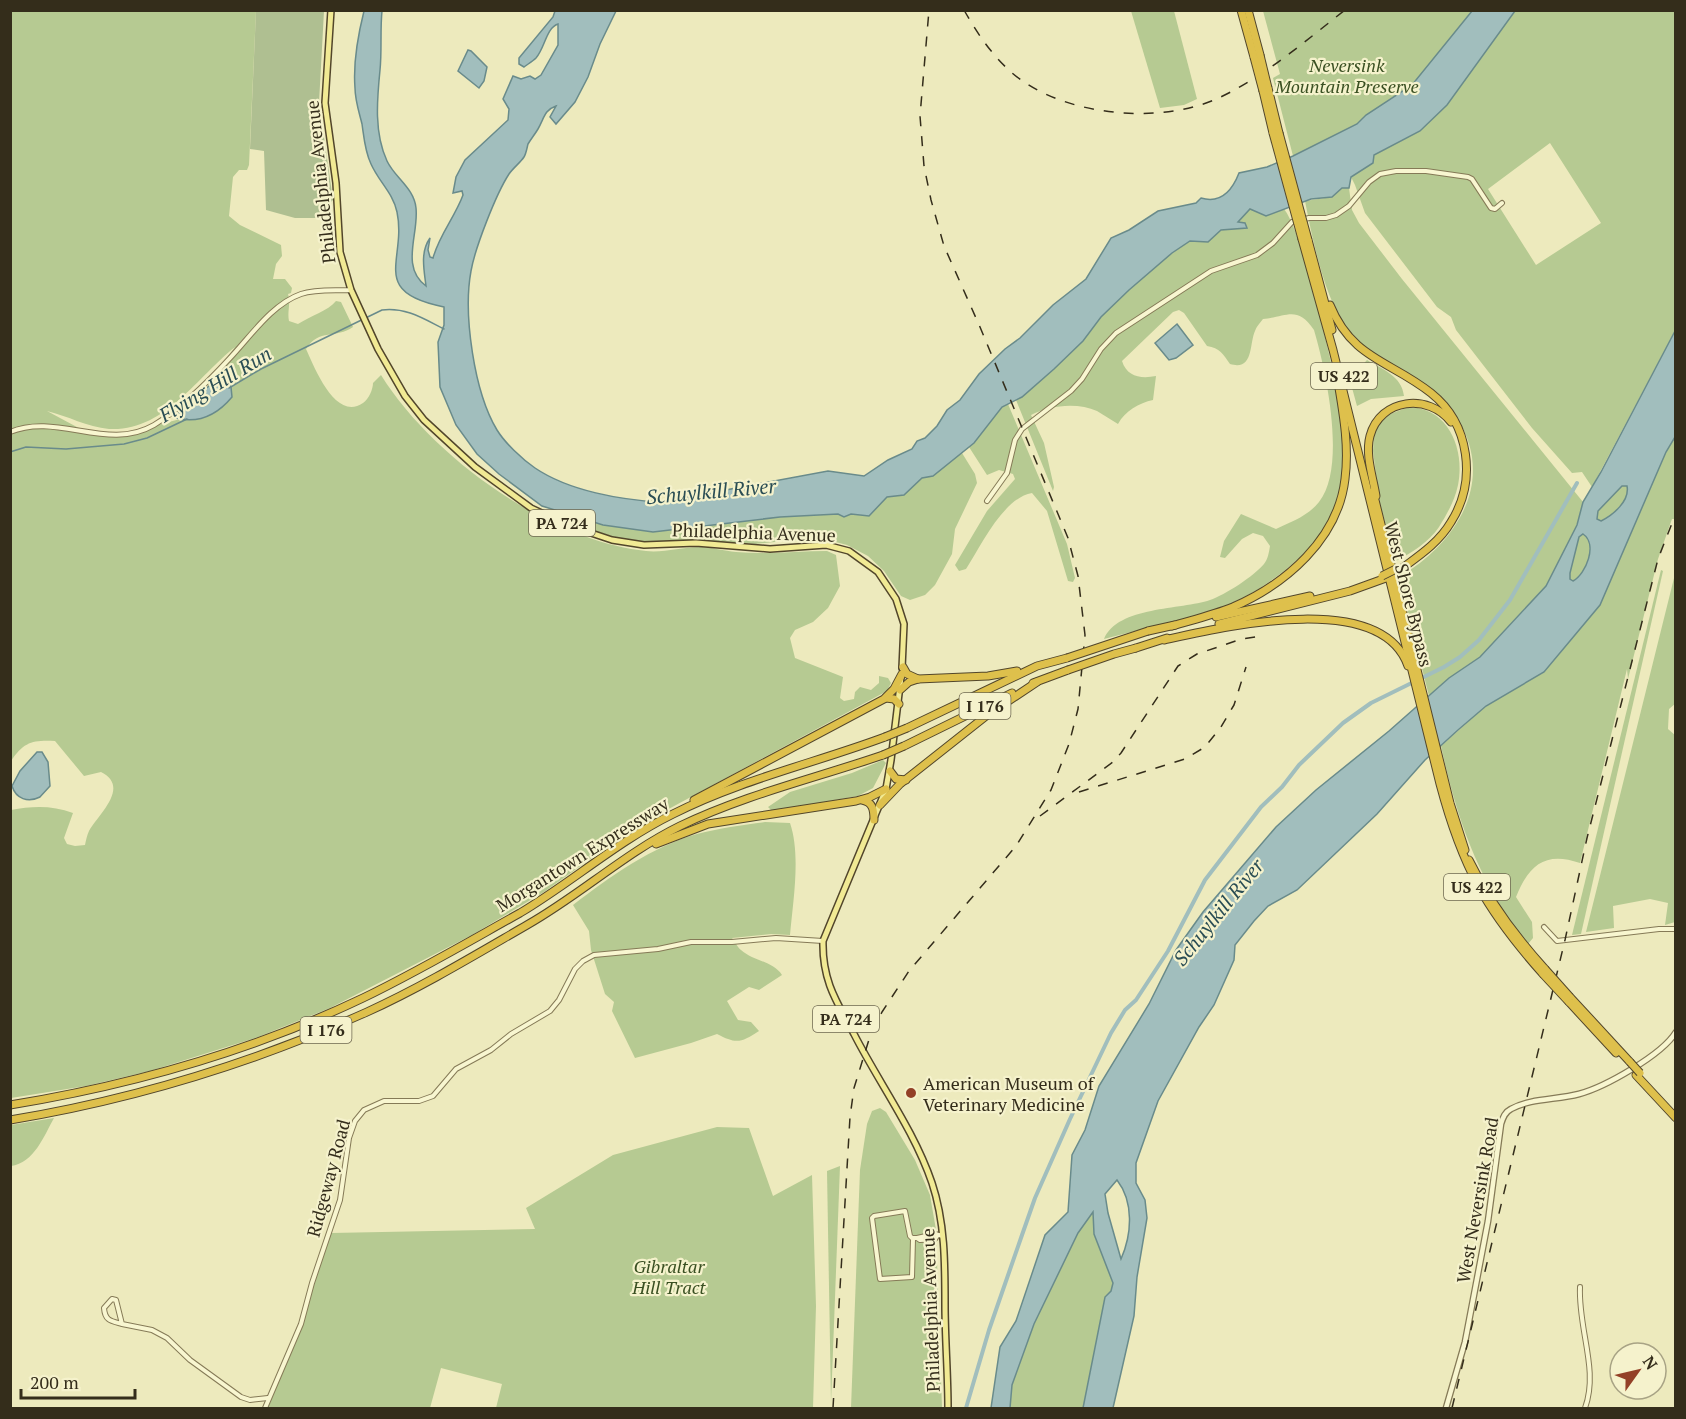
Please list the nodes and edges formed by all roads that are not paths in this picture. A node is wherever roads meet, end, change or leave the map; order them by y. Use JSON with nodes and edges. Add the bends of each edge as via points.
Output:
{"nodes":[{"id":1,"x":331,"y":10,"type":"edge"},
{"id":2,"x":1241,"y":10,"type":"edge"},
{"id":3,"x":1248,"y":10,"type":"edge"},
{"id":4,"x":1257,"y":56,"type":"junction"},
{"id":5,"x":1502,"y":203,"type":"dead end"},
{"id":6,"x":1305,"y":239,"type":"junction"},
{"id":7,"x":1316,"y":264,"type":"junction"},
{"id":8,"x":351,"y":290,"type":"junction"},
{"id":9,"x":1333,"y":350,"type":"junction"},
{"id":10,"x":10,"y":432,"type":"edge"},
{"id":11,"x":987,"y":501,"type":"dead end"},
{"id":12,"x":1379,"y":513,"type":"junction"},
{"id":13,"x":1397,"y":570,"type":"junction"},
{"id":14,"x":1384,"y":577,"type":"junction"},
{"id":15,"x":1172,"y":626,"type":"junction"},
{"id":16,"x":1164,"y":640,"type":"junction"},
{"id":17,"x":1037,"y":666,"type":"junction"},
{"id":18,"x":902,"y":671,"type":"junction"},
{"id":19,"x":1415,"y":676,"type":"junction"},
{"id":20,"x":918,"y":679,"type":"junction"},
{"id":21,"x":1037,"y":682,"type":"junction"},
{"id":22,"x":900,"y":690,"type":"junction"},
{"id":23,"x":885,"y":698,"type":"junction"},
{"id":24,"x":899,"y":704,"type":"junction"},
{"id":25,"x":890,"y":771,"type":"junction"},
{"id":26,"x":906,"y":780,"type":"junction"},
{"id":27,"x":1442,"y":782,"type":"junction"},
{"id":28,"x":886,"y":789,"type":"junction"},
{"id":29,"x":860,"y":800,"type":"junction"},
{"id":30,"x":880,"y":805,"type":"junction"},
{"id":31,"x":874,"y":820,"type":"junction"},
{"id":32,"x":602,"y":856,"type":"junction"},
{"id":33,"x":611,"y":869,"type":"junction"},
{"id":34,"x":1544,"y":927,"type":"dead end"},
{"id":35,"x":1676,"y":929,"type":"edge"},
{"id":36,"x":823,"y":941,"type":"junction"},
{"id":37,"x":1676,"y":1032,"type":"edge"},
{"id":38,"x":1638,"y":1074,"type":"junction"},
{"id":39,"x":10,"y":1105,"type":"edge"},
{"id":40,"x":1676,"y":1111,"type":"edge"},
{"id":41,"x":1676,"y":1118,"type":"edge"},
{"id":42,"x":10,"y":1120,"type":"edge"},
{"id":43,"x":940,"y":1236,"type":"junction"},
{"id":44,"x":915,"y":1238,"type":"junction"},
{"id":45,"x":1580,"y":1287,"type":"dead end"},
{"id":46,"x":122,"y":1324,"type":"junction"},
{"id":47,"x":269,"y":1397,"type":"junction"},
{"id":48,"x":265,"y":1408,"type":"edge"},
{"id":49,"x":948,"y":1408,"type":"edge"},
{"id":50,"x":1446,"y":1408,"type":"edge"},
{"id":51,"x":1585,"y":1408,"type":"edge"}],
"edges":[{"from":1,"to":8,"type":"main road","name":"Philadelphia Avenue","number":"PA 724","via":[[326,111],[336,183],[339,246]]},
{"from":2,"to":4,"type":"highway","name":"West Shore Bypass","number":"US 422"},
{"from":3,"to":4,"type":"highway","name":"West Shore Bypass","number":"US 422"},
{"from":4,"to":6,"type":"highway","name":"West Shore Bypass","number":"US 422","bridge":true},
{"from":5,"to":11,"type":"street","via":[[1491,208],[1468,177],[1396,171],[1380,174],[1369,182],[1336,215],[1292,222],[1257,255],[1211,271],[1108,340],[1073,389],[1022,429],[1015,440],[1007,474]]},
{"from":6,"to":7,"type":"highway","name":"West Shore Bypass","number":"US 422"},
{"from":6,"to":9,"type":"highway","name":"West Shore Bypass","number":"US 422"},
{"from":7,"to":12,"type":"highway","name":"West Shore Bypass","number":"US 422"},
{"from":7,"to":13,"type":"highway","via":[[1334,315],[1348,336],[1368,355],[1435,397],[1463,441],[1467,473],[1454,517],[1433,544]]},
{"from":8,"to":10,"type":"street","via":[[313,291],[290,299],[177,407],[142,431],[115,435],[35,426]]},
{"from":8,"to":18,"type":"main road","name":"Philadelphia Avenue","number":"PA 724","via":[[405,396],[429,425],[490,479],[531,508],[594,534],[632,544],[696,543],[770,549],[826,545],[856,555],[878,572],[901,610],[905,632]]},
{"from":9,"to":15,"type":"highway","via":[[1347,461],[1342,497],[1332,524],[1294,567],[1259,593],[1222,611]]},
{"from":9,"to":19,"type":"highway","name":"West Shore Bypass","number":"US 422"},
{"from":12,"to":13,"type":"highway","via":[[1369,453],[1376,424],[1388,411],[1406,403],[1426,404],[1440,411],[1455,429],[1462,450],[1460,494],[1452,515],[1438,534]]},
{"from":12,"to":19,"type":"highway","name":"West Shore Bypass","number":"US 422"},
{"from":13,"to":14,"type":"highway","bridge":true},
{"from":14,"to":15,"type":"highway"},
{"from":14,"to":16,"type":"highway","via":[[1343,592]]},
{"from":15,"to":17,"type":"highway","name":"Morgantown Expressway","number":"I 176","bridge":true},
{"from":16,"to":19,"type":"highway","via":[[1262,622],[1348,622],[1387,637]]},
{"from":16,"to":21,"type":"highway","name":"Morgantown Expressway","number":"I 176","bridge":true},
{"from":17,"to":20,"type":"highway","via":[[997,675]]},
{"from":17,"to":32,"type":"highway","name":"Morgantown Expressway","number":"I 176","bridge":true,"via":[[885,737],[709,797]]},
{"from":18,"to":20,"type":"highway"},
{"from":18,"to":22,"type":"main road","name":"Philadelphia Avenue","number":"PA 724"},
{"from":18,"to":23,"type":"highway"},
{"from":19,"to":27,"type":"highway","name":"West Shore Bypass","number":"US 422"},
{"from":19,"to":27,"type":"highway","name":"West Shore Bypass","number":"US 422"},
{"from":20,"to":22,"type":"highway"},
{"from":21,"to":26,"type":"highway","via":[[986,716]]},
{"from":21,"to":33,"type":"highway","name":"Morgantown Expressway","number":"I 176","bridge":true,"via":[[883,755],[679,826]]},
{"from":22,"to":24,"type":"main road","name":"Philadelphia Avenue","number":"PA 724"},
{"from":23,"to":24,"type":"highway"},
{"from":23,"to":32,"type":"highway","via":[[646,825]]},
{"from":24,"to":25,"type":"main road","name":"Philadelphia Avenue","number":"PA 724"},
{"from":25,"to":26,"type":"highway","via":[[896,779]]},
{"from":25,"to":28,"type":"main road","name":"Philadelphia Avenue","number":"PA 724"},
{"from":26,"to":30,"type":"highway"},
{"from":27,"to":38,"type":"highway","name":"West Shore Bypass","number":"US 422","bridge":true,"via":[[1478,878],[1506,923],[1544,972]]},
{"from":28,"to":29,"type":"highway"},
{"from":28,"to":30,"type":"main road","name":"Philadelphia Avenue","number":"PA 724"},
{"from":29,"to":31,"type":"highway","via":[[872,805]]},
{"from":29,"to":33,"type":"highway","via":[[708,824],[662,841]]},
{"from":30,"to":31,"type":"main road","name":"Philadelphia Avenue","number":"PA 724"},
{"from":31,"to":36,"type":"main road","name":"Philadelphia Avenue","number":"PA 724"},
{"from":32,"to":39,"type":"highway","name":"Morgantown Expressway","number":"I 176","via":[[522,911],[408,975],[321,1016],[147,1077]]},
{"from":33,"to":42,"type":"highway","name":"Morgantown Expressway","number":"I 176","via":[[520,929],[415,988],[327,1029],[266,1054],[151,1091]]},
{"from":34,"to":35,"type":"street","via":[[1557,941]]},
{"from":36,"to":43,"type":"main road","name":"Philadelphia Avenue","number":"PA 724","via":[[829,987],[924,1162],[937,1198]]},
{"from":36,"to":47,"type":"street","name":"Ridgeway Road","via":[[776,938],[692,942],[594,955],[575,969],[550,1011],[456,1069],[433,1096],[419,1101],[384,1101],[363,1110],[349,1138],[340,1200],[302,1324]]},
{"from":37,"to":50,"type":"street","name":"West Neversink Road","via":[[1663,1048],[1598,1087],[1577,1095],[1526,1103],[1504,1114],[1490,1214]]},
{"from":38,"to":40,"type":"highway","name":"West Shore Bypass","number":"US 422"},
{"from":38,"to":41,"type":"highway","name":"West Shore Bypass","number":"US 422"},
{"from":43,"to":44,"type":"street"},
{"from":43,"to":49,"type":"main road","name":"Philadelphia Avenue","number":"PA 724","via":[[946,1273]]},
{"from":44,"to":44,"type":"street","via":[[910,1236],[905,1211],[872,1218],[880,1279],[912,1277]]},
{"from":45,"to":51,"type":"street","via":[[1581,1324],[1591,1378]]},
{"from":46,"to":46,"type":"street","via":[[119,1307],[112,1299],[104,1308],[104,1315]]},
{"from":46,"to":47,"type":"street","via":[[152,1330],[167,1338],[241,1398]]},
{"from":47,"to":48,"type":"street","name":"Ridgeway Road"}]}
